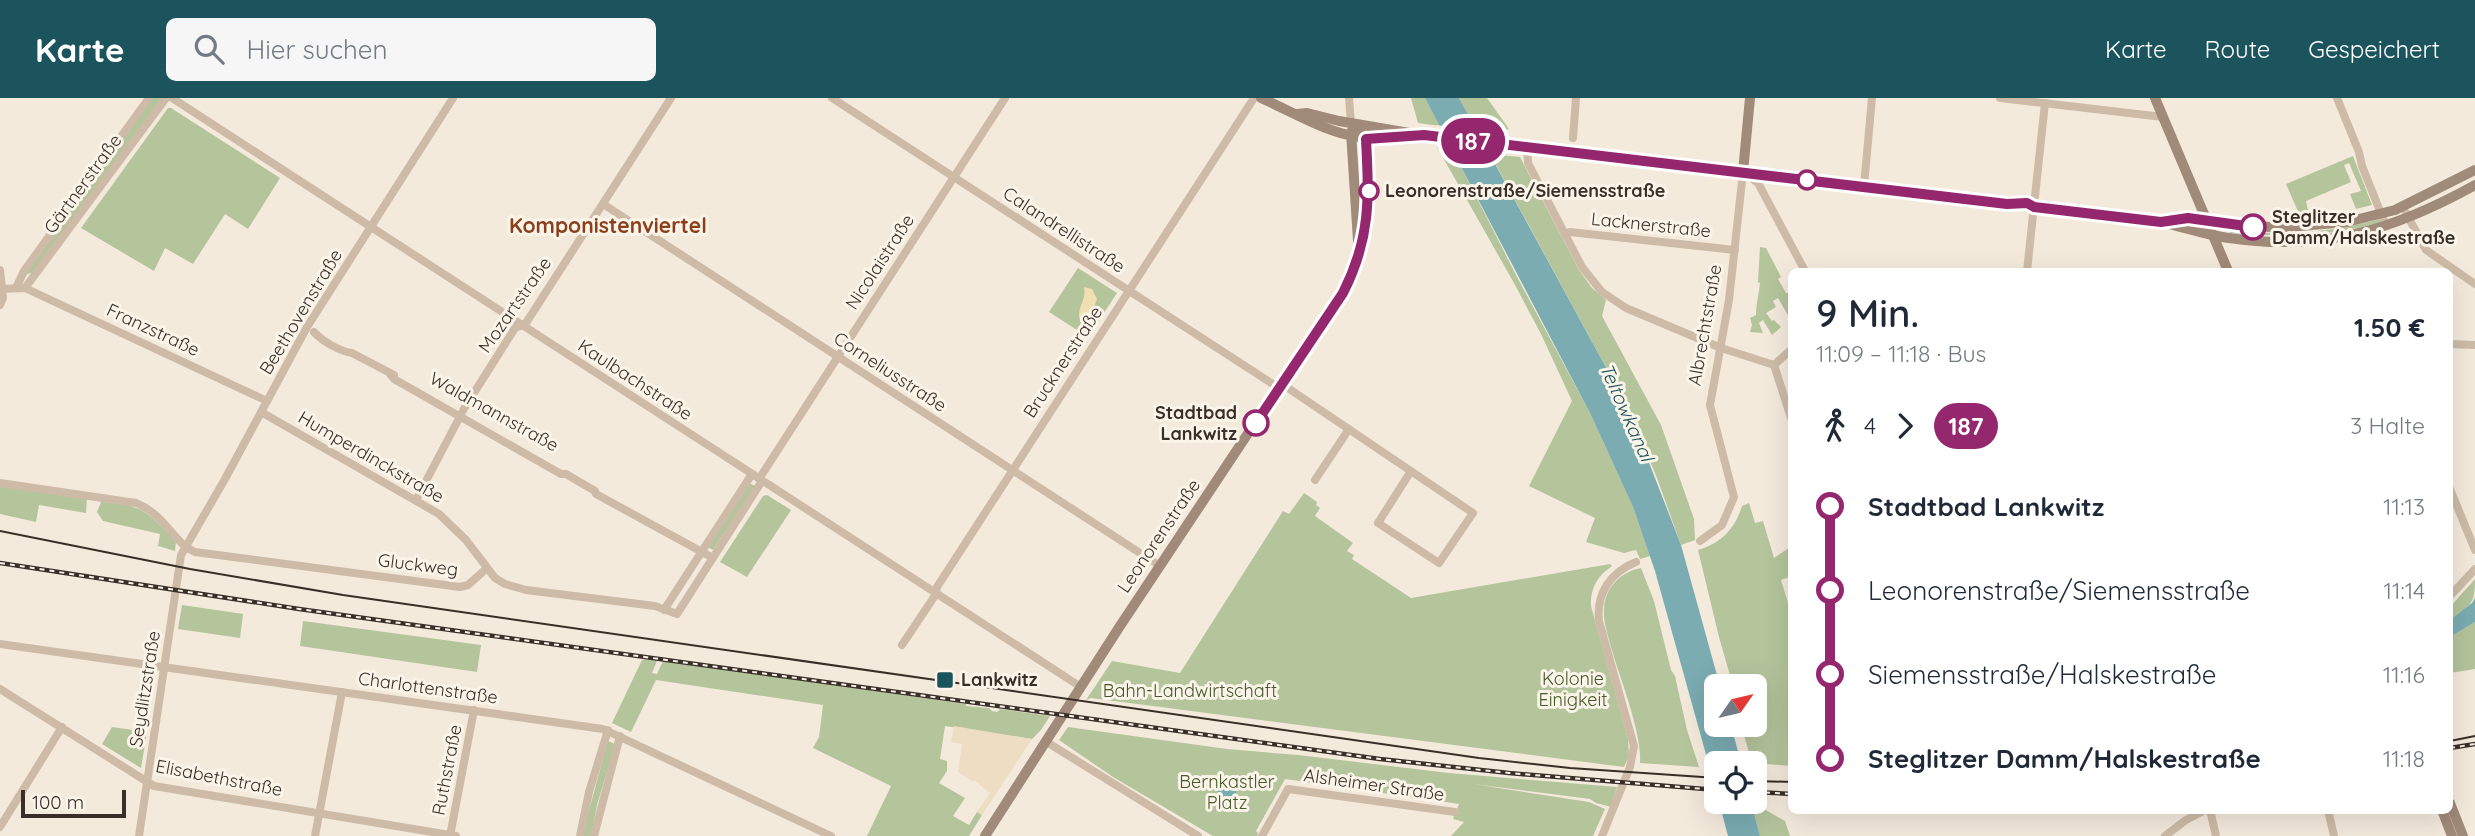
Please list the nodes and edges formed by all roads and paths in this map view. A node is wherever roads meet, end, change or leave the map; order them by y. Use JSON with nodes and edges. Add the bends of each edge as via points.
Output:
{"nodes":[{"id":1,"x":149,"y":98,"type":"edge"},
{"id":2,"x":166,"y":98,"type":"edge"},
{"id":3,"x":172,"y":98,"type":"edge"},
{"id":4,"x":453,"y":98,"type":"edge"},
{"id":5,"x":671,"y":98,"type":"edge"},
{"id":6,"x":832,"y":98,"type":"edge"},
{"id":7,"x":1005,"y":98,"type":"edge"},
{"id":8,"x":1254,"y":98,"type":"edge"},
{"id":9,"x":1261,"y":98,"type":"edge"},
{"id":10,"x":1349,"y":98,"type":"edge"},
{"id":11,"x":1577,"y":98,"type":"edge"},
{"id":12,"x":1751,"y":98,"type":"edge"},
{"id":13,"x":1872,"y":98,"type":"edge"},
{"id":14,"x":2000,"y":98,"type":"edge"},
{"id":15,"x":2155,"y":98,"type":"edge"},
{"id":16,"x":2337,"y":98,"type":"edge"},
{"id":17,"x":2045,"y":103,"type":"junction"},
{"id":18,"x":1297,"y":114,"type":"junction"},
{"id":19,"x":2163,"y":117,"type":"junction"},
{"id":20,"x":1351,"y":123,"type":"junction"},
{"id":21,"x":1420,"y":134,"type":"junction"},
{"id":22,"x":1352,"y":137,"type":"junction"},
{"id":23,"x":1573,"y":138,"type":"dead end"},
{"id":24,"x":1366,"y":139,"type":"junction"},
{"id":25,"x":1527,"y":147,"type":"junction"},
{"id":26,"x":2475,"y":170,"type":"edge"},
{"id":27,"x":1743,"y":172,"type":"junction"},
{"id":28,"x":954,"y":177,"type":"junction"},
{"id":29,"x":2475,"y":185,"type":"edge"},
{"id":30,"x":1864,"y":187,"type":"junction"},
{"id":31,"x":603,"y":204,"type":"junction"},
{"id":32,"x":2034,"y":207,"type":"junction"},
{"id":33,"x":2406,"y":212,"type":"junction"},
{"id":34,"x":2381,"y":214,"type":"junction"},
{"id":35,"x":2207,"y":220,"type":"junction"},
{"id":36,"x":2161,"y":222,"type":"junction"},
{"id":37,"x":2386,"y":226,"type":"junction"},
{"id":38,"x":371,"y":227,"type":"junction"},
{"id":39,"x":1565,"y":234,"type":"junction"},
{"id":40,"x":2213,"y":235,"type":"junction"},
{"id":41,"x":1735,"y":250,"type":"junction"},
{"id":42,"x":1358,"y":254,"type":"junction"},
{"id":43,"x":1803,"y":268,"type":"edge"},
{"id":44,"x":2027,"y":268,"type":"edge"},
{"id":45,"x":2227,"y":268,"type":"edge"},
{"id":46,"x":2452,"y":268,"type":"edge"},
{"id":47,"x":2453,"y":269,"type":"edge"},
{"id":48,"x":0,"y":270,"type":"edge"},
{"id":49,"x":2475,"y":284,"type":"edge"},
{"id":50,"x":20,"y":288,"type":"junction"},
{"id":51,"x":1,"y":289,"type":"edge"},
{"id":52,"x":1129,"y":290,"type":"junction"},
{"id":53,"x":0,"y":305,"type":"edge"},
{"id":54,"x":522,"y":325,"type":"junction"},
{"id":55,"x":310,"y":329,"type":"junction"},
{"id":56,"x":2453,"y":344,"type":"edge"},
{"id":57,"x":2475,"y":345,"type":"edge"},
{"id":58,"x":1721,"y":348,"type":"junction"},
{"id":59,"x":1788,"y":353,"type":"edge"},
{"id":60,"x":838,"y":357,"type":"junction"},
{"id":61,"x":1774,"y":365,"type":"junction"},
{"id":62,"x":1281,"y":386,"type":"junction"},
{"id":63,"x":267,"y":401,"type":"junction"},
{"id":64,"x":1788,"y":409,"type":"edge"},
{"id":65,"x":261,"y":412,"type":"junction"},
{"id":66,"x":461,"y":415,"type":"junction"},
{"id":67,"x":1349,"y":429,"type":"junction"},
{"id":68,"x":1013,"y":470,"type":"junction"},
{"id":69,"x":1411,"y":471,"type":"junction"},
{"id":70,"x":758,"y":478,"type":"junction"},
{"id":71,"x":1315,"y":480,"type":"dead end"},
{"id":72,"x":0,"y":483,"type":"edge"},
{"id":73,"x":2453,"y":496,"type":"edge"},
{"id":74,"x":415,"y":500,"type":"junction"},
{"id":75,"x":1700,"y":541,"type":"dead end"},
{"id":76,"x":185,"y":547,"type":"junction"},
{"id":77,"x":2475,"y":550,"type":"edge"},
{"id":78,"x":701,"y":551,"type":"junction"},
{"id":79,"x":713,"y":558,"type":"junction"},
{"id":80,"x":1636,"y":562,"type":"dead end"},
{"id":81,"x":1160,"y":566,"type":"junction"},
{"id":82,"x":486,"y":569,"type":"junction"},
{"id":83,"x":2475,"y":569,"type":"edge"},
{"id":84,"x":2453,"y":593,"type":"edge"},
{"id":85,"x":936,"y":594,"type":"junction"},
{"id":86,"x":664,"y":610,"type":"junction"},
{"id":87,"x":0,"y":644,"type":"edge"},
{"id":88,"x":902,"y":645,"type":"dead end"},
{"id":89,"x":165,"y":667,"type":"junction"},
{"id":90,"x":1081,"y":687,"type":"junction"},
{"id":91,"x":0,"y":689,"type":"edge"},
{"id":92,"x":342,"y":692,"type":"junction"},
{"id":93,"x":474,"y":710,"type":"junction"},
{"id":94,"x":62,"y":727,"type":"junction"},
{"id":95,"x":608,"y":730,"type":"junction"},
{"id":96,"x":621,"y":736,"type":"junction"},
{"id":97,"x":1045,"y":740,"type":"junction"},
{"id":98,"x":147,"y":781,"type":"junction"},
{"id":99,"x":2453,"y":811,"type":"edge"},
{"id":100,"x":1455,"y":812,"type":"dead end"},
{"id":101,"x":319,"y":813,"type":"junction"},
{"id":102,"x":2199,"y":814,"type":"edge"},
{"id":103,"x":2209,"y":814,"type":"edge"},
{"id":104,"x":2329,"y":814,"type":"edge"},
{"id":105,"x":2444,"y":814,"type":"edge"},
{"id":106,"x":0,"y":827,"type":"edge"},
{"id":107,"x":139,"y":836,"type":"edge"},
{"id":108,"x":315,"y":836,"type":"edge"},
{"id":109,"x":452,"y":836,"type":"edge"},
{"id":110,"x":580,"y":836,"type":"edge"},
{"id":111,"x":594,"y":836,"type":"edge"},
{"id":112,"x":831,"y":836,"type":"edge"},
{"id":113,"x":985,"y":836,"type":"edge"},
{"id":114,"x":1198,"y":836,"type":"edge"},
{"id":115,"x":1262,"y":836,"type":"edge"},
{"id":116,"x":1604,"y":836,"type":"edge"},
{"id":117,"x":2165,"y":836,"type":"edge"},
{"id":118,"x":2216,"y":836,"type":"edge"},
{"id":119,"x":2334,"y":836,"type":"edge"},
{"id":120,"x":2452,"y":836,"type":"edge"},
{"id":121,"x":2463,"y":836,"type":"edge"}],
"edges":[{"from":1,"to":50,"type":"street","name":"Gärtnerstraße","via":[[24,271]]},
{"from":2,"to":50,"type":"street","name":"Gärtnerstraße"},
{"from":3,"to":38,"type":"street","name":"Kaulbachstraße"},
{"from":4,"to":38,"type":"street","name":"Beethovenstraße"},
{"from":5,"to":31,"type":"street","name":"Mozartstraße"},
{"from":6,"to":28,"type":"street","name":"Calandrellistraße"},
{"from":7,"to":28,"type":"street","name":"Nicolaistraße"},
{"from":8,"to":52,"type":"street","name":"Brucknerstraße"},
{"from":9,"to":18,"type":"main road"},
{"from":10,"to":20,"type":"street","name":"Leonorenstraße"},
{"from":11,"to":23,"type":"street"},
{"from":12,"to":27,"type":"main road","name":"Albrechtstraße"},
{"from":13,"to":30,"type":"street"},
{"from":14,"to":17,"type":"street"},
{"from":15,"to":19,"type":"main road"},
{"from":16,"to":34,"type":"street"},
{"from":17,"to":19,"type":"street"},
{"from":17,"to":32,"type":"street"},
{"from":18,"to":20,"type":"main road"},
{"from":18,"to":22,"type":"main road","via":[[1311,124]]},
{"from":19,"to":35,"type":"main road"},
{"from":20,"to":21,"type":"main road"},
{"from":20,"to":22,"type":"main road","name":"Leonorenstraße"},
{"from":20,"to":24,"type":"main road"},
{"from":21,"to":24,"type":"main road"},
{"from":21,"to":25,"type":"main road"},
{"from":22,"to":24,"type":"main road"},
{"from":22,"to":42,"type":"main road","name":"Leonorenstraße"},
{"from":24,"to":42,"type":"main road","name":"Leonorenstraße","via":[[1368,209]]},
{"from":25,"to":27,"type":"main road"},
{"from":25,"to":39,"type":"street","via":[[1528,163]]},
{"from":26,"to":33,"type":"main road"},
{"from":27,"to":30,"type":"main road"},
{"from":27,"to":41,"type":"street","name":"Albrechtstraße"},
{"from":27,"to":43,"type":"street","via":[[1758,183]]},
{"from":28,"to":52,"type":"street","name":"Calandrellistraße"},
{"from":28,"to":60,"type":"street","name":"Nicolaistraße"},
{"from":29,"to":33,"type":"main road","via":[[2435,207]]},
{"from":30,"to":32,"type":"main road"},
{"from":31,"to":54,"type":"street","name":"Mozartstraße"},
{"from":31,"to":60,"type":"street","name":"Corneliusstraße"},
{"from":32,"to":36,"type":"main road"},
{"from":32,"to":44,"type":"street"},
{"from":33,"to":34,"type":"main road"},
{"from":33,"to":37,"type":"main road"},
{"from":33,"to":46,"type":"street","via":[[2426,250]]},
{"from":34,"to":35,"type":"main road","via":[[2334,224],[2278,228]]},
{"from":34,"to":37,"type":"street"},
{"from":35,"to":36,"type":"main road"},
{"from":35,"to":40,"type":"main road"},
{"from":36,"to":40,"type":"main road"},
{"from":37,"to":40,"type":"main road","via":[[2308,241]]},
{"from":38,"to":54,"type":"street","name":"Kaulbachstraße"},
{"from":38,"to":55,"type":"street","name":"Beethovenstraße"},
{"from":39,"to":41,"type":"street","name":"Lacknerstraße"},
{"from":39,"to":58,"type":"street","via":[[1587,274],[1609,298]]},
{"from":40,"to":45,"type":"main road"},
{"from":41,"to":58,"type":"street","name":"Albrechtstraße"},
{"from":42,"to":62,"type":"main road","name":"Leonorenstraße","via":[[1343,293]]},
{"from":47,"to":49,"type":"street"},
{"from":48,"to":51,"type":"street"},
{"from":50,"to":51,"type":"street"},
{"from":50,"to":63,"type":"street","name":"Franzstraße"},
{"from":51,"to":53,"type":"street"},
{"from":52,"to":62,"type":"street","name":"Calandrellistraße"},
{"from":52,"to":68,"type":"street","name":"Brucknerstraße"},
{"from":54,"to":66,"type":"street","name":"Mozartstraße","via":[[515,328]]},
{"from":54,"to":70,"type":"street","name":"Kaulbachstraße"},
{"from":55,"to":63,"type":"street","name":"Beethovenstraße"},
{"from":55,"to":66,"type":"street","name":"Waldmannstraße"},
{"from":56,"to":57,"type":"street"},
{"from":58,"to":61,"type":"street"},
{"from":58,"to":75,"type":"street","name":"Albrechtstraße","via":[[1710,412],[1734,497],[1722,525]]},
{"from":59,"to":61,"type":"street"},
{"from":60,"to":68,"type":"street","name":"Corneliusstraße"},
{"from":60,"to":70,"type":"street","name":"Nicolaistraße"},
{"from":61,"to":64,"type":"street"},
{"from":62,"to":67,"type":"street","name":"Calandrellistraße"},
{"from":62,"to":81,"type":"main road","name":"Leonorenstraße"},
{"from":63,"to":65,"type":"street","name":"Beethovenstraße"},
{"from":65,"to":74,"type":"street","name":"Humperdinckstraße"},
{"from":65,"to":76,"type":"street","name":"Beethovenstraße"},
{"from":66,"to":74,"type":"street","name":"Mozartstraße"},
{"from":66,"to":78,"type":"street","name":"Waldmannstraße","via":[[561,474],[599,489]]},
{"from":67,"to":69,"type":"street","name":"Calandrellistraße"},
{"from":67,"to":71,"type":"street"},
{"from":68,"to":81,"type":"street","name":"Corneliusstraße"},
{"from":68,"to":85,"type":"street","name":"Brucknerstraße"},
{"from":69,"to":69,"type":"street","name":"Calandrellistraße","via":[[1473,513],[1440,563],[1378,523]]},
{"from":70,"to":78,"type":"street","name":"Nicolaistraße"},
{"from":70,"to":79,"type":"street","name":"Nicolaistraße"},
{"from":70,"to":85,"type":"street","name":"Kaulbachstraße"},
{"from":72,"to":76,"type":"street","via":[[136,503],[161,519]]},
{"from":73,"to":77,"type":"street"},
{"from":74,"to":82,"type":"street","name":"Humperdinckstraße","via":[[454,527]]},
{"from":76,"to":82,"type":"street","name":"Gluckweg","via":[[195,552],[460,587]]},
{"from":76,"to":89,"type":"street","name":"Seydlitzstraße"},
{"from":78,"to":79,"type":"street","name":"Waldmannstraße"},
{"from":78,"to":86,"type":"street","name":"Nicolaistraße"},
{"from":79,"to":86,"type":"street","name":"Nicolaistraße","via":[[677,614]]},
{"from":80,"to":116,"type":"street","via":[[1610,580],[1599,607],[1634,746]]},
{"from":81,"to":90,"type":"main road","name":"Leonorenstraße"},
{"from":82,"to":86,"type":"street","via":[[505,584],[526,590]]},
{"from":83,"to":84,"type":"street"},
{"from":85,"to":88,"type":"street","name":"Brucknerstraße"},
{"from":85,"to":90,"type":"street","name":"Kaulbachstraße"},
{"from":87,"to":89,"type":"street","name":"Charlottenstraße"},
{"from":89,"to":92,"type":"street","name":"Charlottenstraße"},
{"from":89,"to":98,"type":"street","name":"Seydlitzstraße"},
{"from":90,"to":97,"type":"main road","name":"Leonorenstraße"},
{"from":91,"to":94,"type":"street","name":"Elisabethstraße"},
{"from":92,"to":93,"type":"street","name":"Charlottenstraße"},
{"from":92,"to":101,"type":"street"},
{"from":93,"to":95,"type":"street","name":"Charlottenstraße"},
{"from":93,"to":109,"type":"street","name":"Ruthstraße"},
{"from":94,"to":98,"type":"street","name":"Elisabethstraße"},
{"from":94,"to":106,"type":"street"},
{"from":95,"to":96,"type":"street","name":"Charlottenstraße"},
{"from":95,"to":110,"type":"street"},
{"from":96,"to":111,"type":"street"},
{"from":96,"to":112,"type":"street","name":"Charlottenstraße"},
{"from":97,"to":113,"type":"main road","name":"Leonorenstraße"},
{"from":97,"to":114,"type":"street"},
{"from":98,"to":101,"type":"street","name":"Elisabethstraße","via":[[153,786]]},
{"from":98,"to":107,"type":"street","name":"Seydlitzstraße"},
{"from":99,"to":121,"type":"main road"},
{"from":100,"to":115,"type":"street","name":"Alsheimer Straße","via":[[1289,789]]},
{"from":101,"to":108,"type":"street"},
{"from":101,"to":109,"type":"street","name":"Elisabethstraße"},
{"from":102,"to":117,"type":"street"},
{"from":103,"to":118,"type":"street"},
{"from":104,"to":119,"type":"street"},
{"from":105,"to":120,"type":"main road"}]}
